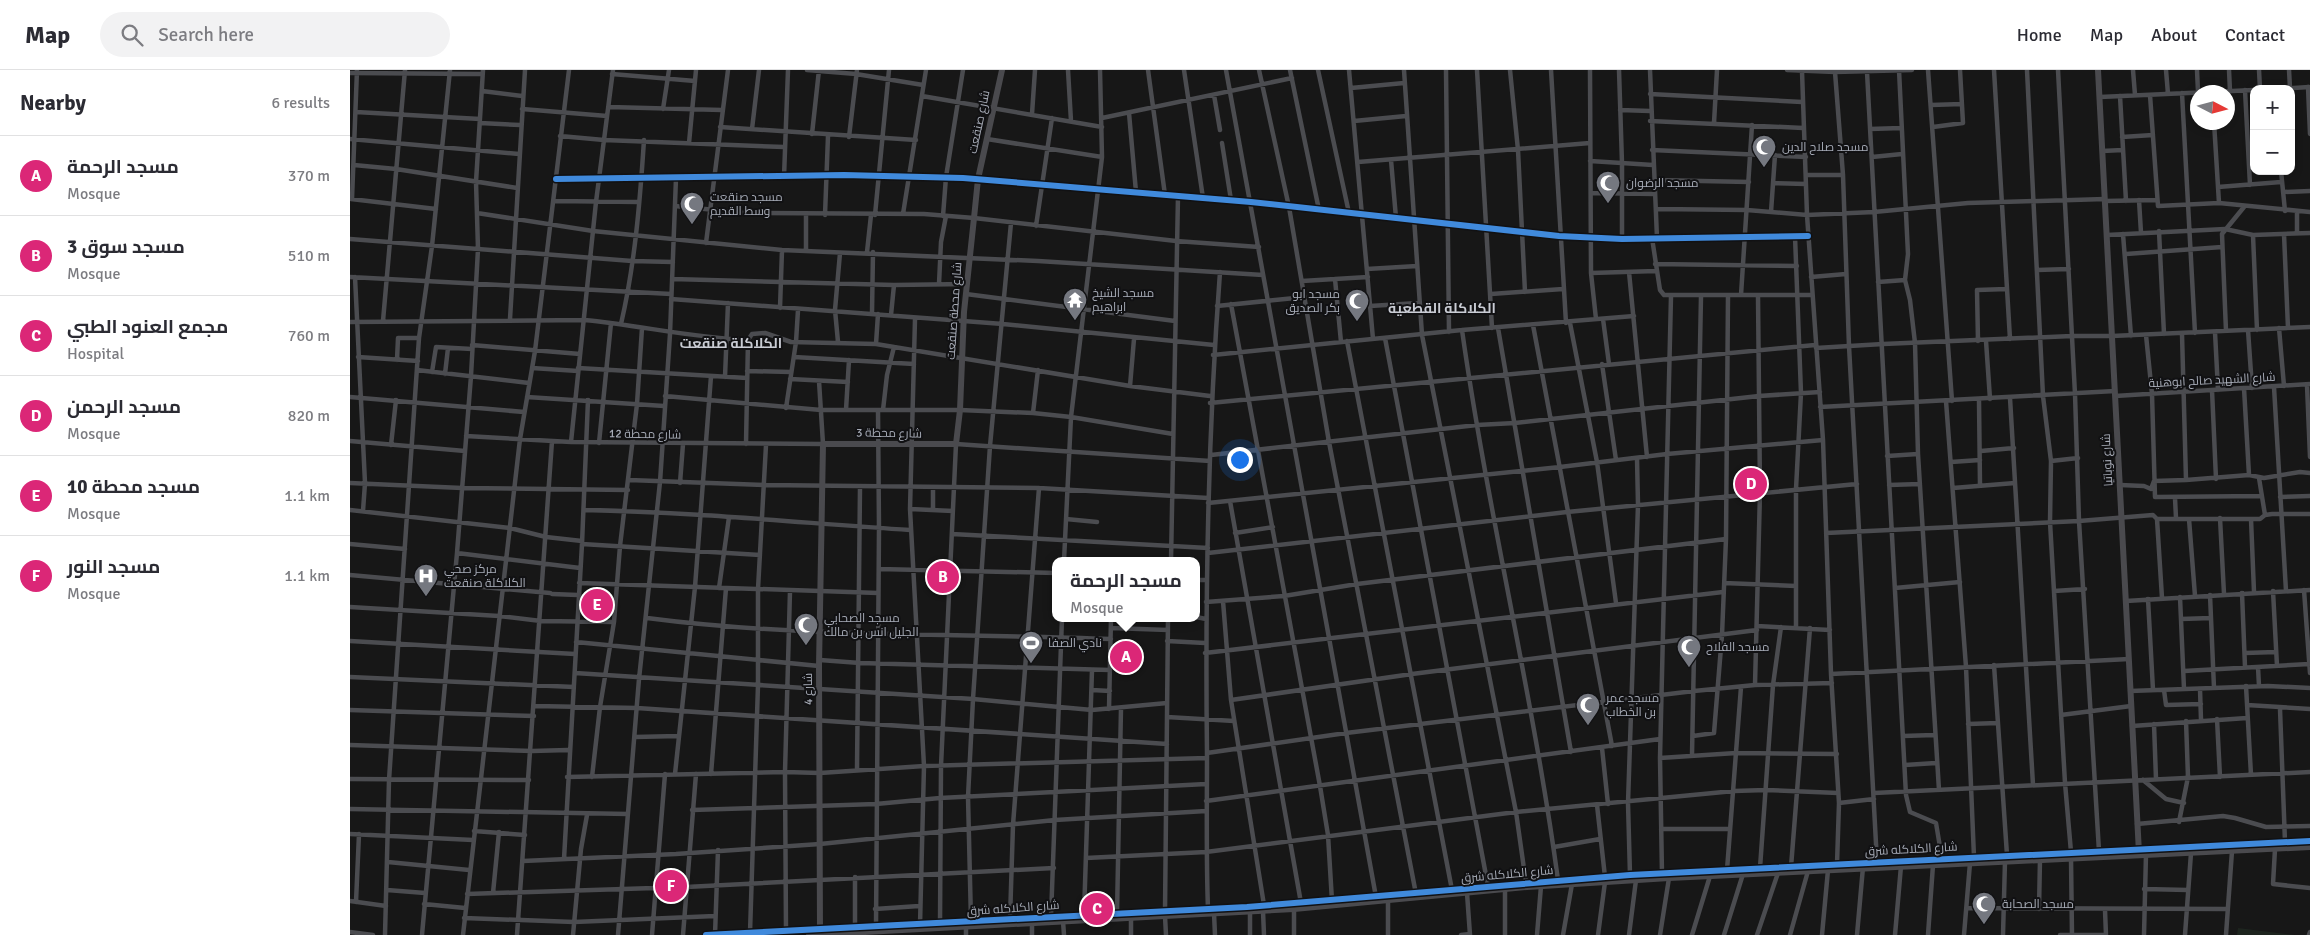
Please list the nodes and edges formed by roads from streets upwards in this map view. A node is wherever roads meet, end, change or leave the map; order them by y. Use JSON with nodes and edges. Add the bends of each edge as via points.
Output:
{"nodes":[{"id":1,"x":525,"y":70,"type":"edge"},
{"id":2,"x":568,"y":70,"type":"edge"},
{"id":3,"x":669,"y":70,"type":"edge"},
{"id":4,"x":696,"y":70,"type":"edge"},
{"id":5,"x":728,"y":70,"type":"edge"},
{"id":6,"x":759,"y":70,"type":"edge"},
{"id":7,"x":788,"y":70,"type":"edge"},
{"id":8,"x":807,"y":70,"type":"edge"},
{"id":9,"x":888,"y":70,"type":"edge"},
{"id":10,"x":926,"y":70,"type":"edge"},
{"id":11,"x":963,"y":70,"type":"edge"},
{"id":12,"x":1002,"y":70,"type":"edge"},
{"id":13,"x":1035,"y":70,"type":"edge"},
{"id":14,"x":1068,"y":70,"type":"edge"},
{"id":15,"x":1100,"y":70,"type":"edge"},
{"id":16,"x":1148,"y":70,"type":"edge"},
{"id":17,"x":1184,"y":70,"type":"edge"},
{"id":18,"x":1226,"y":70,"type":"edge"},
{"id":19,"x":1259,"y":70,"type":"edge"},
{"id":20,"x":1290,"y":70,"type":"edge"},
{"id":21,"x":1318,"y":70,"type":"edge"},
{"id":22,"x":1349,"y":70,"type":"edge"},
{"id":23,"x":1404,"y":70,"type":"edge"},
{"id":24,"x":1446,"y":70,"type":"edge"},
{"id":25,"x":1477,"y":70,"type":"edge"},
{"id":26,"x":1510,"y":70,"type":"edge"},
{"id":27,"x":1551,"y":70,"type":"edge"},
{"id":28,"x":1590,"y":70,"type":"edge"},
{"id":29,"x":1619,"y":70,"type":"edge"},
{"id":30,"x":1650,"y":70,"type":"edge"},
{"id":31,"x":1717,"y":70,"type":"edge"},
{"id":32,"x":1787,"y":70,"type":"edge"},
{"id":33,"x":1899,"y":70,"type":"edge"},
{"id":34,"x":1912,"y":70,"type":"edge"},
{"id":35,"x":1928,"y":70,"type":"edge"},
{"id":36,"x":1960,"y":70,"type":"edge"},
{"id":37,"x":1994,"y":70,"type":"edge"},
{"id":38,"x":2027,"y":70,"type":"edge"},
{"id":39,"x":2058,"y":70,"type":"edge"},
{"id":40,"x":2098,"y":70,"type":"edge"},
{"id":41,"x":2134,"y":70,"type":"edge"},
{"id":42,"x":2166,"y":70,"type":"edge"},
{"id":43,"x":2197,"y":70,"type":"edge"},
{"id":44,"x":2229,"y":70,"type":"edge"},
{"id":45,"x":2259,"y":70,"type":"edge"},
{"id":46,"x":2289,"y":70,"type":"edge"},
{"id":47,"x":818,"y":71,"type":"edge"},
{"id":48,"x":1802,"y":71,"type":"edge"},
{"id":49,"x":1811,"y":71,"type":"edge"},
{"id":50,"x":1869,"y":71,"type":"edge"},
{"id":51,"x":357,"y":72,"type":"edge"},
{"id":52,"x":405,"y":72,"type":"edge"},
{"id":53,"x":450,"y":72,"type":"edge"},
{"id":54,"x":482,"y":72,"type":"edge"},
{"id":55,"x":613,"y":72,"type":"edge"},
{"id":56,"x":856,"y":72,"type":"edge"},
{"id":57,"x":1835,"y":72,"type":"junction"},
{"id":58,"x":350,"y":74,"type":"edge"},
{"id":59,"x":1292,"y":78,"type":"junction"},
{"id":60,"x":668,"y":79,"type":"junction"},
{"id":61,"x":888,"y":79,"type":"junction"},
{"id":62,"x":695,"y":81,"type":"junction"},
{"id":63,"x":1404,"y":83,"type":"junction"},
{"id":64,"x":924,"y":85,"type":"junction"},
{"id":65,"x":1262,"y":85,"type":"junction"},
{"id":66,"x":2198,"y":85,"type":"edge"},
{"id":67,"x":2230,"y":85,"type":"edge"},
{"id":68,"x":2260,"y":85,"type":"edge"},
{"id":69,"x":2290,"y":85,"type":"edge"},
{"id":70,"x":2309,"y":87,"type":"edge"},
{"id":71,"x":1350,"y":88,"type":"junction"},
{"id":72,"x":2295,"y":88,"type":"edge"},
{"id":73,"x":2245,"y":90,"type":"junction"},
{"id":74,"x":2250,"y":90,"type":"edge"},
{"id":75,"x":482,"y":91,"type":"junction"},
{"id":76,"x":2235,"y":91,"type":"edge"},
{"id":77,"x":1230,"y":92,"type":"junction"},
{"id":78,"x":2190,"y":92,"type":"edge"},
{"id":79,"x":2182,"y":93,"type":"junction"},
{"id":80,"x":1650,"y":94,"type":"junction"},
{"id":81,"x":2150,"y":94,"type":"junction"},
{"id":82,"x":2168,"y":94,"type":"junction"},
{"id":83,"x":1214,"y":95,"type":"junction"},
{"id":84,"x":2135,"y":95,"type":"junction"},
{"id":85,"x":522,"y":96,"type":"junction"},
{"id":86,"x":922,"y":96,"type":"junction"},
{"id":87,"x":1716,"y":96,"type":"junction"},
{"id":88,"x":2120,"y":96,"type":"junction"},
{"id":89,"x":2100,"y":97,"type":"junction"},
{"id":90,"x":1189,"y":101,"type":"junction"},
{"id":91,"x":957,"y":102,"type":"junction"},
{"id":92,"x":1802,"y":102,"type":"junction"},
{"id":93,"x":1962,"y":104,"type":"junction"},
{"id":94,"x":1931,"y":105,"type":"junction"},
{"id":95,"x":609,"y":107,"type":"junction"},
{"id":96,"x":1154,"y":107,"type":"junction"},
{"id":97,"x":993,"y":108,"type":"junction"},
{"id":98,"x":522,"y":109,"type":"junction"},
{"id":99,"x":663,"y":109,"type":"junction"},
{"id":100,"x":692,"y":110,"type":"junction"},
{"id":101,"x":722,"y":110,"type":"junction"},
{"id":102,"x":1620,"y":110,"type":"junction"},
{"id":103,"x":1650,"y":111,"type":"junction"},
{"id":104,"x":356,"y":112,"type":"junction"},
{"id":105,"x":563,"y":112,"type":"junction"},
{"id":106,"x":1129,"y":113,"type":"junction"},
{"id":107,"x":1032,"y":114,"type":"junction"},
{"id":108,"x":401,"y":115,"type":"junction"},
{"id":109,"x":607,"y":116,"type":"junction"},
{"id":110,"x":1406,"y":116,"type":"junction"},
{"id":111,"x":445,"y":117,"type":"junction"},
{"id":112,"x":1052,"y":118,"type":"junction"},
{"id":113,"x":1102,"y":118,"type":"junction"},
{"id":114,"x":480,"y":121,"type":"junction"},
{"id":115,"x":1071,"y":121,"type":"junction"},
{"id":116,"x":1354,"y":121,"type":"junction"},
{"id":117,"x":1650,"y":121,"type":"junction"},
{"id":118,"x":1714,"y":123,"type":"junction"},
{"id":119,"x":520,"y":125,"type":"junction"},
{"id":120,"x":1752,"y":125,"type":"junction"},
{"id":121,"x":720,"y":127,"type":"junction"},
{"id":122,"x":1102,"y":127,"type":"junction"},
{"id":123,"x":1933,"y":127,"type":"junction"},
{"id":124,"x":1803,"y":128,"type":"junction"},
{"id":125,"x":1901,"y":128,"type":"junction"},
{"id":126,"x":752,"y":129,"type":"junction"},
{"id":127,"x":1870,"y":129,"type":"junction"},
{"id":128,"x":785,"y":130,"type":"junction"},
{"id":129,"x":1220,"y":130,"type":"dead end"},
{"id":130,"x":2214,"y":130,"type":"edge"},
{"id":131,"x":812,"y":134,"type":"junction"},
{"id":132,"x":2310,"y":134,"type":"edge"},
{"id":133,"x":2153,"y":135,"type":"junction"},
{"id":134,"x":560,"y":136,"type":"junction"},
{"id":135,"x":828,"y":136,"type":"junction"},
{"id":136,"x":849,"y":137,"type":"junction"},
{"id":137,"x":2122,"y":137,"type":"junction"},
{"id":138,"x":882,"y":138,"type":"junction"},
{"id":139,"x":987,"y":138,"type":"junction"},
{"id":140,"x":353,"y":139,"type":"edge"},
{"id":141,"x":604,"y":140,"type":"junction"},
{"id":142,"x":644,"y":140,"type":"junction"},
{"id":143,"x":916,"y":140,"type":"junction"},
{"id":144,"x":398,"y":142,"type":"junction"},
{"id":145,"x":689,"y":142,"type":"junction"},
{"id":146,"x":1222,"y":143,"type":"dead end"},
{"id":147,"x":1590,"y":143,"type":"junction"},
{"id":148,"x":718,"y":144,"type":"junction"},
{"id":149,"x":442,"y":146,"type":"junction"},
{"id":150,"x":784,"y":147,"type":"junction"},
{"id":151,"x":1556,"y":148,"type":"junction"},
{"id":152,"x":478,"y":150,"type":"junction"},
{"id":153,"x":1047,"y":150,"type":"junction"},
{"id":154,"x":1518,"y":150,"type":"junction"},
{"id":155,"x":1652,"y":150,"type":"junction"},
{"id":156,"x":2123,"y":150,"type":"junction"},
{"id":157,"x":2102,"y":151,"type":"junction"},
{"id":158,"x":1482,"y":153,"type":"junction"},
{"id":159,"x":519,"y":154,"type":"junction"},
{"id":160,"x":1902,"y":154,"type":"junction"},
{"id":161,"x":1447,"y":155,"type":"junction"},
{"id":162,"x":1751,"y":155,"type":"junction"},
{"id":163,"x":1775,"y":155,"type":"junction"},
{"id":164,"x":1102,"y":157,"type":"junction"},
{"id":165,"x":1806,"y":157,"type":"junction"},
{"id":166,"x":1872,"y":157,"type":"junction"},
{"id":167,"x":1408,"y":158,"type":"junction"},
{"id":168,"x":1391,"y":160,"type":"junction"},
{"id":169,"x":1590,"y":161,"type":"junction"},
{"id":170,"x":1358,"y":162,"type":"junction"},
{"id":171,"x":1622,"y":163,"type":"junction"},
{"id":172,"x":1653,"y":165,"type":"junction"},
{"id":173,"x":354,"y":166,"type":"junction"},
{"id":174,"x":396,"y":169,"type":"junction"},
{"id":175,"x":1806,"y":175,"type":"junction"},
{"id":176,"x":1843,"y":175,"type":"junction"},
{"id":177,"x":2281,"y":175,"type":"edge"},
{"id":178,"x":827,"y":176,"type":"junction"},
{"id":179,"x":878,"y":176,"type":"junction"},
{"id":180,"x":910,"y":176,"type":"junction"},
{"id":181,"x":439,"y":177,"type":"junction"},
{"id":182,"x":784,"y":177,"type":"junction"},
{"id":183,"x":946,"y":177,"type":"junction"},
{"id":184,"x":676,"y":178,"type":"junction"},
{"id":185,"x":714,"y":178,"type":"junction"},
{"id":186,"x":556,"y":179,"type":"junction"},
{"id":187,"x":599,"y":179,"type":"junction"},
{"id":188,"x":641,"y":179,"type":"junction"},
{"id":189,"x":978,"y":179,"type":"junction"},
{"id":190,"x":1654,"y":180,"type":"junction"},
{"id":191,"x":476,"y":182,"type":"junction"},
{"id":192,"x":1749,"y":182,"type":"junction"},
{"id":193,"x":2281,"y":182,"type":"junction"},
{"id":194,"x":1773,"y":183,"type":"junction"},
{"id":195,"x":1042,"y":184,"type":"junction"},
{"id":196,"x":1806,"y":184,"type":"junction"},
{"id":197,"x":2250,"y":185,"type":"junction"},
{"id":198,"x":517,"y":188,"type":"junction"},
{"id":199,"x":2218,"y":188,"type":"junction"},
{"id":200,"x":1100,"y":190,"type":"junction"},
{"id":201,"x":2310,"y":191,"type":"edge"},
{"id":202,"x":1136,"y":192,"type":"junction"},
{"id":203,"x":2284,"y":192,"type":"junction"},
{"id":204,"x":1591,"y":193,"type":"junction"},
{"id":205,"x":1622,"y":194,"type":"junction"},
{"id":206,"x":1656,"y":194,"type":"junction"},
{"id":207,"x":1165,"y":195,"type":"junction"},
{"id":208,"x":1178,"y":196,"type":"junction"},
{"id":209,"x":1203,"y":198,"type":"junction"},
{"id":210,"x":351,"y":199,"type":"edge"},
{"id":211,"x":1231,"y":200,"type":"junction"},
{"id":212,"x":2105,"y":200,"type":"junction"},
{"id":213,"x":2139,"y":200,"type":"junction"},
{"id":214,"x":2157,"y":200,"type":"junction"},
{"id":215,"x":554,"y":201,"type":"junction"},
{"id":216,"x":2066,"y":201,"type":"junction"},
{"id":217,"x":2126,"y":201,"type":"junction"},
{"id":218,"x":596,"y":202,"type":"junction"},
{"id":219,"x":639,"y":202,"type":"junction"},
{"id":220,"x":1251,"y":202,"type":"junction"},
{"id":221,"x":2034,"y":202,"type":"junction"},
{"id":222,"x":2002,"y":203,"type":"junction"},
{"id":223,"x":393,"y":204,"type":"junction"},
{"id":224,"x":2188,"y":204,"type":"junction"},
{"id":225,"x":2219,"y":204,"type":"junction"},
{"id":226,"x":675,"y":206,"type":"junction"},
{"id":227,"x":1939,"y":206,"type":"junction"},
{"id":228,"x":2244,"y":206,"type":"junction"},
{"id":229,"x":1289,"y":207,"type":"junction"},
{"id":230,"x":436,"y":209,"type":"junction"},
{"id":231,"x":1657,"y":209,"type":"junction"},
{"id":232,"x":710,"y":210,"type":"junction"},
{"id":233,"x":1319,"y":210,"type":"junction"},
{"id":234,"x":1747,"y":210,"type":"junction"},
{"id":235,"x":1905,"y":210,"type":"junction"},
{"id":236,"x":2284,"y":211,"type":"junction"},
{"id":237,"x":1771,"y":212,"type":"junction"},
{"id":238,"x":1845,"y":212,"type":"junction"},
{"id":239,"x":1874,"y":212,"type":"junction"},
{"id":240,"x":2310,"y":212,"type":"edge"},
{"id":241,"x":477,"y":213,"type":"junction"},
{"id":242,"x":1349,"y":213,"type":"junction"},
{"id":243,"x":2297,"y":213,"type":"junction"},
{"id":244,"x":825,"y":214,"type":"junction"},
{"id":245,"x":903,"y":214,"type":"junction"},
{"id":246,"x":806,"y":215,"type":"junction"},
{"id":247,"x":873,"y":215,"type":"junction"},
{"id":248,"x":1363,"y":215,"type":"junction"},
{"id":249,"x":1807,"y":215,"type":"junction"},
{"id":250,"x":944,"y":216,"type":"junction"},
{"id":251,"x":515,"y":218,"type":"junction"},
{"id":252,"x":974,"y":218,"type":"junction"},
{"id":253,"x":1396,"y":218,"type":"junction"},
{"id":254,"x":1413,"y":220,"type":"junction"},
{"id":255,"x":1011,"y":223,"type":"junction"},
{"id":256,"x":551,"y":224,"type":"junction"},
{"id":257,"x":1448,"y":224,"type":"junction"},
{"id":258,"x":1036,"y":226,"type":"junction"},
{"id":259,"x":1486,"y":228,"type":"junction"},
{"id":260,"x":2225,"y":229,"type":"junction"},
{"id":261,"x":2190,"y":230,"type":"junction"},
{"id":262,"x":593,"y":231,"type":"junction"},
{"id":263,"x":2159,"y":231,"type":"junction"},
{"id":264,"x":1094,"y":232,"type":"junction"},
{"id":265,"x":1521,"y":232,"type":"junction"},
{"id":266,"x":2297,"y":232,"type":"junction"},
{"id":267,"x":2141,"y":233,"type":"junction"},
{"id":268,"x":2310,"y":233,"type":"edge"},
{"id":269,"x":2123,"y":234,"type":"junction"},
{"id":270,"x":2284,"y":234,"type":"junction"},
{"id":271,"x":2107,"y":235,"type":"junction"},
{"id":272,"x":2253,"y":235,"type":"junction"},
{"id":273,"x":636,"y":236,"type":"junction"},
{"id":274,"x":1559,"y":236,"type":"junction"},
{"id":275,"x":1795,"y":236,"type":"junction"},
{"id":276,"x":1808,"y":236,"type":"junction"},
{"id":277,"x":1745,"y":237,"type":"junction"},
{"id":278,"x":1590,"y":238,"type":"junction"},
{"id":279,"x":1654,"y":238,"type":"junction"},
{"id":280,"x":350,"y":239,"type":"edge"},
{"id":281,"x":673,"y":239,"type":"junction"},
{"id":282,"x":1622,"y":239,"type":"junction"},
{"id":283,"x":1176,"y":241,"type":"junction"},
{"id":284,"x":389,"y":242,"type":"junction"},
{"id":285,"x":706,"y":243,"type":"junction"},
{"id":286,"x":432,"y":246,"type":"junction"},
{"id":287,"x":1259,"y":247,"type":"junction"},
{"id":288,"x":2222,"y":247,"type":"junction"},
{"id":289,"x":478,"y":249,"type":"junction"},
{"id":290,"x":2190,"y":249,"type":"junction"},
{"id":291,"x":782,"y":250,"type":"junction"},
{"id":292,"x":2160,"y":250,"type":"junction"},
{"id":293,"x":806,"y":251,"type":"junction"},
{"id":294,"x":513,"y":252,"type":"junction"},
{"id":295,"x":870,"y":252,"type":"junction"},
{"id":296,"x":840,"y":253,"type":"junction"},
{"id":297,"x":2126,"y":254,"type":"junction"},
{"id":298,"x":546,"y":255,"type":"junction"},
{"id":299,"x":940,"y":257,"type":"junction"},
{"id":300,"x":590,"y":258,"type":"junction"},
{"id":301,"x":969,"y":258,"type":"junction"},
{"id":302,"x":1008,"y":260,"type":"junction"},
{"id":303,"x":632,"y":261,"type":"junction"},
{"id":304,"x":673,"y":262,"type":"junction"},
{"id":305,"x":1655,"y":264,"type":"junction"},
{"id":306,"x":1742,"y":264,"type":"junction"},
{"id":307,"x":1090,"y":265,"type":"junction"},
{"id":308,"x":1416,"y":266,"type":"junction"},
{"id":309,"x":1797,"y":266,"type":"junction"},
{"id":310,"x":1367,"y":269,"type":"junction"},
{"id":311,"x":2069,"y":269,"type":"junction"},
{"id":312,"x":1175,"y":270,"type":"junction"},
{"id":313,"x":2037,"y":270,"type":"junction"},
{"id":314,"x":1656,"y":271,"type":"junction"},
{"id":315,"x":1220,"y":272,"type":"junction"},
{"id":316,"x":1629,"y":272,"type":"junction"},
{"id":317,"x":1591,"y":273,"type":"junction"},
{"id":318,"x":1846,"y":274,"type":"junction"},
{"id":319,"x":1263,"y":275,"type":"junction"},
{"id":320,"x":352,"y":277,"type":"edge"},
{"id":321,"x":1368,"y":277,"type":"junction"},
{"id":322,"x":1811,"y":277,"type":"junction"},
{"id":323,"x":672,"y":279,"type":"junction"},
{"id":324,"x":1335,"y":279,"type":"junction"},
{"id":325,"x":387,"y":280,"type":"junction"},
{"id":326,"x":1905,"y":280,"type":"junction"},
{"id":327,"x":1302,"y":281,"type":"junction"},
{"id":328,"x":427,"y":282,"type":"junction"},
{"id":329,"x":781,"y":282,"type":"junction"},
{"id":330,"x":837,"y":282,"type":"junction"},
{"id":331,"x":1878,"y":282,"type":"junction"},
{"id":332,"x":476,"y":284,"type":"junction"},
{"id":333,"x":872,"y":284,"type":"junction"},
{"id":334,"x":939,"y":284,"type":"junction"},
{"id":335,"x":967,"y":284,"type":"junction"},
{"id":336,"x":894,"y":285,"type":"junction"},
{"id":337,"x":511,"y":286,"type":"junction"},
{"id":338,"x":541,"y":288,"type":"junction"},
{"id":339,"x":2007,"y":288,"type":"junction"},
{"id":340,"x":1563,"y":289,"type":"junction"},
{"id":341,"x":587,"y":291,"type":"junction"},
{"id":342,"x":628,"y":292,"type":"junction"},
{"id":343,"x":1525,"y":292,"type":"junction"},
{"id":344,"x":966,"y":294,"type":"junction"},
{"id":345,"x":1490,"y":294,"type":"junction"},
{"id":346,"x":1728,"y":295,"type":"junction"},
{"id":347,"x":1741,"y":295,"type":"junction"},
{"id":348,"x":1799,"y":295,"type":"junction"},
{"id":349,"x":1811,"y":295,"type":"junction"},
{"id":350,"x":1670,"y":296,"type":"junction"},
{"id":351,"x":1701,"y":296,"type":"junction"},
{"id":352,"x":1758,"y":296,"type":"junction"},
{"id":353,"x":671,"y":297,"type":"junction"},
{"id":354,"x":1305,"y":297,"type":"junction"},
{"id":355,"x":1004,"y":299,"type":"junction"},
{"id":356,"x":1268,"y":300,"type":"junction"},
{"id":357,"x":728,"y":303,"type":"junction"},
{"id":358,"x":1418,"y":303,"type":"junction"},
{"id":359,"x":1231,"y":304,"type":"junction"},
{"id":360,"x":1217,"y":306,"type":"junction"},
{"id":361,"x":1370,"y":306,"type":"junction"},
{"id":362,"x":780,"y":308,"type":"junction"},
{"id":363,"x":798,"y":310,"type":"junction"},
{"id":364,"x":835,"y":310,"type":"junction"},
{"id":365,"x":1083,"y":310,"type":"junction"},
{"id":366,"x":872,"y":313,"type":"junction"},
{"id":367,"x":878,"y":314,"type":"junction"},
{"id":368,"x":891,"y":315,"type":"junction"},
{"id":369,"x":1634,"y":316,"type":"junction"},
{"id":370,"x":915,"y":318,"type":"junction"},
{"id":371,"x":1604,"y":318,"type":"junction"},
{"id":372,"x":510,"y":319,"type":"junction"},
{"id":373,"x":1596,"y":319,"type":"junction"},
{"id":374,"x":474,"y":320,"type":"junction"},
{"id":375,"x":538,"y":320,"type":"junction"},
{"id":376,"x":584,"y":320,"type":"junction"},
{"id":377,"x":384,"y":321,"type":"junction"},
{"id":378,"x":963,"y":321,"type":"junction"},
{"id":379,"x":1175,"y":321,"type":"junction"},
{"id":380,"x":350,"y":322,"type":"edge"},
{"id":381,"x":357,"y":322,"type":"junction"},
{"id":382,"x":421,"y":322,"type":"junction"},
{"id":383,"x":611,"y":323,"type":"junction"},
{"id":384,"x":1568,"y":323,"type":"junction"},
{"id":385,"x":621,"y":324,"type":"junction"},
{"id":386,"x":1003,"y":324,"type":"junction"},
{"id":387,"x":1532,"y":325,"type":"junction"},
{"id":388,"x":2310,"y":327,"type":"edge"},
{"id":389,"x":642,"y":328,"type":"junction"},
{"id":390,"x":1495,"y":328,"type":"junction"},
{"id":391,"x":2279,"y":328,"type":"junction"},
{"id":392,"x":2288,"y":328,"type":"junction"},
{"id":393,"x":1462,"y":330,"type":"junction"},
{"id":394,"x":2248,"y":330,"type":"junction"},
{"id":395,"x":2257,"y":330,"type":"junction"},
{"id":396,"x":2226,"y":331,"type":"junction"},
{"id":397,"x":1449,"y":332,"type":"junction"},
{"id":398,"x":2215,"y":332,"type":"junction"},
{"id":399,"x":1081,"y":333,"type":"junction"},
{"id":400,"x":2195,"y":333,"type":"junction"},
{"id":401,"x":670,"y":334,"type":"junction"},
{"id":402,"x":2164,"y":334,"type":"junction"},
{"id":403,"x":2182,"y":334,"type":"junction"},
{"id":404,"x":1422,"y":335,"type":"junction"},
{"id":405,"x":2146,"y":335,"type":"junction"},
{"id":406,"x":2072,"y":336,"type":"junction"},
{"id":407,"x":2112,"y":336,"type":"junction"},
{"id":408,"x":2131,"y":336,"type":"junction"},
{"id":409,"x":419,"y":338,"type":"junction"},
{"id":410,"x":1386,"y":338,"type":"junction"},
{"id":411,"x":2040,"y":338,"type":"junction"},
{"id":412,"x":726,"y":339,"type":"junction"},
{"id":413,"x":1134,"y":339,"type":"junction"},
{"id":414,"x":1373,"y":339,"type":"junction"},
{"id":415,"x":2010,"y":339,"type":"junction"},
{"id":416,"x":748,"y":340,"type":"junction"},
{"id":417,"x":1347,"y":341,"type":"junction"},
{"id":418,"x":1946,"y":341,"type":"junction"},
{"id":419,"x":1978,"y":341,"type":"junction"},
{"id":420,"x":1986,"y":341,"type":"junction"},
{"id":421,"x":796,"y":342,"type":"junction"},
{"id":422,"x":838,"y":342,"type":"junction"},
{"id":423,"x":1341,"y":342,"type":"junction"},
{"id":424,"x":1915,"y":342,"type":"junction"},
{"id":425,"x":1175,"y":343,"type":"junction"},
{"id":426,"x":876,"y":344,"type":"junction"},
{"id":427,"x":1312,"y":344,"type":"junction"},
{"id":428,"x":1883,"y":344,"type":"junction"},
{"id":429,"x":1214,"y":346,"type":"junction"},
{"id":430,"x":1849,"y":346,"type":"junction"},
{"id":431,"x":472,"y":347,"type":"junction"},
{"id":432,"x":894,"y":347,"type":"junction"},
{"id":433,"x":1799,"y":347,"type":"junction"},
{"id":434,"x":1816,"y":347,"type":"junction"},
{"id":435,"x":448,"y":348,"type":"junction"},
{"id":436,"x":1274,"y":349,"type":"junction"},
{"id":437,"x":914,"y":350,"type":"junction"},
{"id":438,"x":535,"y":351,"type":"junction"},
{"id":439,"x":1760,"y":351,"type":"junction"},
{"id":440,"x":1240,"y":353,"type":"junction"},
{"id":441,"x":580,"y":354,"type":"junction"},
{"id":442,"x":1729,"y":354,"type":"junction"},
{"id":443,"x":1213,"y":355,"type":"junction"},
{"id":444,"x":1700,"y":355,"type":"junction"},
{"id":445,"x":358,"y":357,"type":"junction"},
{"id":446,"x":794,"y":357,"type":"junction"},
{"id":447,"x":962,"y":358,"type":"junction"},
{"id":448,"x":1669,"y":359,"type":"junction"},
{"id":449,"x":397,"y":360,"type":"junction"},
{"id":450,"x":849,"y":360,"type":"junction"},
{"id":451,"x":418,"y":361,"type":"junction"},
{"id":452,"x":1637,"y":361,"type":"junction"},
{"id":453,"x":890,"y":363,"type":"junction"},
{"id":454,"x":999,"y":363,"type":"junction"},
{"id":455,"x":914,"y":364,"type":"junction"},
{"id":456,"x":1602,"y":364,"type":"junction"},
{"id":457,"x":1609,"y":364,"type":"junction"},
{"id":458,"x":1580,"y":367,"type":"junction"},
{"id":459,"x":532,"y":368,"type":"junction"},
{"id":460,"x":417,"y":370,"type":"junction"},
{"id":461,"x":578,"y":370,"type":"junction"},
{"id":462,"x":607,"y":370,"type":"junction"},
{"id":463,"x":1038,"y":370,"type":"junction"},
{"id":464,"x":747,"y":371,"type":"junction"},
{"id":465,"x":1542,"y":371,"type":"junction"},
{"id":466,"x":432,"y":372,"type":"junction"},
{"id":467,"x":638,"y":372,"type":"junction"},
{"id":468,"x":791,"y":372,"type":"junction"},
{"id":469,"x":667,"y":373,"type":"junction"},
{"id":470,"x":445,"y":374,"type":"junction"},
{"id":471,"x":1505,"y":374,"type":"junction"},
{"id":472,"x":471,"y":376,"type":"junction"},
{"id":473,"x":711,"y":376,"type":"junction"},
{"id":474,"x":725,"y":377,"type":"junction"},
{"id":475,"x":1076,"y":377,"type":"junction"},
{"id":476,"x":747,"y":378,"type":"junction"},
{"id":477,"x":1469,"y":379,"type":"junction"},
{"id":478,"x":790,"y":380,"type":"junction"},
{"id":479,"x":820,"y":381,"type":"junction"},
{"id":480,"x":848,"y":382,"type":"junction"},
{"id":481,"x":529,"y":383,"type":"junction"},
{"id":482,"x":1432,"y":383,"type":"junction"},
{"id":483,"x":2308,"y":385,"type":"edge"},
{"id":484,"x":1130,"y":386,"type":"junction"},
{"id":485,"x":1394,"y":386,"type":"junction"},
{"id":486,"x":2284,"y":386,"type":"junction"},
{"id":487,"x":2274,"y":387,"type":"junction"},
{"id":488,"x":2244,"y":388,"type":"junction"},
{"id":489,"x":2252,"y":388,"type":"junction"},
{"id":490,"x":1357,"y":389,"type":"junction"},
{"id":491,"x":2215,"y":390,"type":"junction"},
{"id":492,"x":1174,"y":392,"type":"junction"},
{"id":493,"x":1820,"y":392,"type":"junction"},
{"id":494,"x":2183,"y":392,"type":"junction"},
{"id":495,"x":1801,"y":393,"type":"junction"},
{"id":496,"x":1321,"y":394,"type":"junction"},
{"id":497,"x":2075,"y":394,"type":"junction"},
{"id":498,"x":2115,"y":394,"type":"junction"},
{"id":499,"x":2152,"y":394,"type":"junction"},
{"id":500,"x":665,"y":396,"type":"junction"},
{"id":501,"x":1210,"y":396,"type":"junction"},
{"id":502,"x":1759,"y":396,"type":"junction"},
{"id":503,"x":2043,"y":396,"type":"junction"},
{"id":504,"x":350,"y":397,"type":"edge"},
{"id":505,"x":360,"y":397,"type":"junction"},
{"id":506,"x":527,"y":397,"type":"junction"},
{"id":507,"x":1284,"y":397,"type":"junction"},
{"id":508,"x":709,"y":398,"type":"junction"},
{"id":509,"x":2010,"y":398,"type":"junction"},
{"id":510,"x":1248,"y":399,"type":"junction"},
{"id":511,"x":1728,"y":399,"type":"junction"},
{"id":512,"x":1990,"y":399,"type":"junction"},
{"id":513,"x":396,"y":400,"type":"junction"},
{"id":514,"x":574,"y":400,"type":"junction"},
{"id":515,"x":588,"y":400,"type":"junction"},
{"id":516,"x":1979,"y":400,"type":"junction"},
{"id":517,"x":416,"y":401,"type":"junction"},
{"id":518,"x":1949,"y":401,"type":"junction"},
{"id":519,"x":605,"y":402,"type":"junction"},
{"id":520,"x":1916,"y":402,"type":"junction"},
{"id":521,"x":1210,"y":403,"type":"junction"},
{"id":522,"x":1699,"y":403,"type":"junction"},
{"id":523,"x":1885,"y":403,"type":"junction"},
{"id":524,"x":637,"y":404,"type":"junction"},
{"id":525,"x":747,"y":404,"type":"junction"},
{"id":526,"x":1854,"y":405,"type":"junction"},
{"id":527,"x":468,"y":406,"type":"junction"},
{"id":528,"x":664,"y":406,"type":"junction"},
{"id":529,"x":1667,"y":406,"type":"junction"},
{"id":530,"x":1820,"y":407,"type":"junction"},
{"id":531,"x":786,"y":408,"type":"junction"},
{"id":532,"x":1642,"y":408,"type":"junction"},
{"id":533,"x":821,"y":410,"type":"junction"},
{"id":534,"x":846,"y":410,"type":"junction"},
{"id":535,"x":880,"y":410,"type":"junction"},
{"id":536,"x":913,"y":410,"type":"junction"},
{"id":537,"x":960,"y":410,"type":"junction"},
{"id":538,"x":994,"y":411,"type":"junction"},
{"id":539,"x":524,"y":412,"type":"junction"},
{"id":540,"x":1609,"y":412,"type":"junction"},
{"id":541,"x":1034,"y":413,"type":"junction"},
{"id":542,"x":1587,"y":414,"type":"junction"},
{"id":543,"x":1071,"y":417,"type":"junction"},
{"id":544,"x":1550,"y":419,"type":"junction"},
{"id":545,"x":1515,"y":423,"type":"junction"},
{"id":546,"x":1477,"y":424,"type":"junction"},
{"id":547,"x":1441,"y":430,"type":"junction"},
{"id":548,"x":1173,"y":434,"type":"junction"},
{"id":549,"x":1404,"y":434,"type":"junction"},
{"id":550,"x":466,"y":436,"type":"junction"},
{"id":551,"x":1366,"y":438,"type":"junction"},
{"id":552,"x":520,"y":439,"type":"junction"},
{"id":553,"x":1823,"y":440,"type":"junction"},
{"id":554,"x":350,"y":441,"type":"edge"},
{"id":555,"x":552,"y":441,"type":"junction"},
{"id":556,"x":362,"y":442,"type":"junction"},
{"id":557,"x":571,"y":442,"type":"junction"},
{"id":558,"x":586,"y":442,"type":"junction"},
{"id":559,"x":1329,"y":442,"type":"junction"},
{"id":560,"x":1798,"y":442,"type":"junction"},
{"id":561,"x":599,"y":443,"type":"junction"},
{"id":562,"x":633,"y":443,"type":"junction"},
{"id":563,"x":878,"y":443,"type":"junction"},
{"id":564,"x":391,"y":444,"type":"junction"},
{"id":565,"x":663,"y":444,"type":"junction"},
{"id":566,"x":683,"y":444,"type":"junction"},
{"id":567,"x":704,"y":444,"type":"junction"},
{"id":568,"x":746,"y":444,"type":"junction"},
{"id":569,"x":823,"y":444,"type":"junction"},
{"id":570,"x":956,"y":444,"type":"junction"},
{"id":571,"x":766,"y":445,"type":"junction"},
{"id":572,"x":912,"y":445,"type":"junction"},
{"id":573,"x":1293,"y":445,"type":"junction"},
{"id":574,"x":990,"y":446,"type":"junction"},
{"id":575,"x":1759,"y":446,"type":"junction"},
{"id":576,"x":413,"y":447,"type":"junction"},
{"id":577,"x":2014,"y":448,"type":"junction"},
{"id":578,"x":2310,"y":448,"type":"edge"},
{"id":579,"x":1726,"y":449,"type":"junction"},
{"id":580,"x":1256,"y":450,"type":"junction"},
{"id":581,"x":465,"y":451,"type":"junction"},
{"id":582,"x":1069,"y":451,"type":"junction"},
{"id":583,"x":1698,"y":451,"type":"junction"},
{"id":584,"x":1981,"y":451,"type":"junction"},
{"id":585,"x":1667,"y":454,"type":"junction"},
{"id":586,"x":1918,"y":454,"type":"junction"},
{"id":587,"x":1211,"y":455,"type":"junction"},
{"id":588,"x":1887,"y":456,"type":"junction"},
{"id":589,"x":1647,"y":457,"type":"junction"},
{"id":590,"x":2310,"y":457,"type":"edge"},
{"id":591,"x":1637,"y":458,"type":"junction"},
{"id":592,"x":2078,"y":458,"type":"junction"},
{"id":593,"x":1173,"y":459,"type":"junction"},
{"id":594,"x":1616,"y":460,"type":"junction"},
{"id":595,"x":1980,"y":460,"type":"junction"},
{"id":596,"x":1210,"y":461,"type":"junction"},
{"id":597,"x":2051,"y":461,"type":"junction"},
{"id":598,"x":1597,"y":462,"type":"junction"},
{"id":599,"x":1951,"y":462,"type":"junction"},
{"id":600,"x":1560,"y":467,"type":"junction"},
{"id":601,"x":1523,"y":470,"type":"junction"},
{"id":602,"x":2310,"y":473,"type":"edge"},
{"id":603,"x":1485,"y":474,"type":"junction"},
{"id":604,"x":2249,"y":475,"type":"junction"},
{"id":605,"x":2279,"y":476,"type":"junction"},
{"id":606,"x":1449,"y":478,"type":"junction"},
{"id":607,"x":2259,"y":478,"type":"junction"},
{"id":608,"x":2216,"y":479,"type":"junction"},
{"id":609,"x":629,"y":480,"type":"junction"},
{"id":610,"x":2186,"y":480,"type":"junction"},
{"id":611,"x":2154,"y":481,"type":"junction"},
{"id":612,"x":660,"y":482,"type":"junction"},
{"id":613,"x":1412,"y":482,"type":"junction"},
{"id":614,"x":350,"y":483,"type":"edge"},
{"id":615,"x":364,"y":483,"type":"junction"},
{"id":616,"x":680,"y":483,"type":"junction"},
{"id":617,"x":703,"y":484,"type":"junction"},
{"id":618,"x":1857,"y":484,"type":"junction"},
{"id":619,"x":1920,"y":484,"type":"junction"},
{"id":620,"x":2015,"y":484,"type":"junction"},
{"id":621,"x":765,"y":485,"type":"junction"},
{"id":622,"x":1374,"y":485,"type":"junction"},
{"id":623,"x":1824,"y":485,"type":"junction"},
{"id":624,"x":1889,"y":485,"type":"junction"},
{"id":625,"x":2120,"y":485,"type":"junction"},
{"id":626,"x":410,"y":486,"type":"junction"},
{"id":627,"x":822,"y":486,"type":"junction"},
{"id":628,"x":1980,"y":486,"type":"junction"},
{"id":629,"x":860,"y":487,"type":"junction"},
{"id":630,"x":878,"y":487,"type":"junction"},
{"id":631,"x":910,"y":487,"type":"junction"},
{"id":632,"x":933,"y":487,"type":"junction"},
{"id":633,"x":954,"y":487,"type":"junction"},
{"id":634,"x":462,"y":488,"type":"junction"},
{"id":635,"x":989,"y":488,"type":"junction"},
{"id":636,"x":1039,"y":488,"type":"junction"},
{"id":637,"x":1796,"y":488,"type":"junction"},
{"id":638,"x":1953,"y":488,"type":"junction"},
{"id":639,"x":514,"y":489,"type":"junction"},
{"id":640,"x":1338,"y":489,"type":"junction"},
{"id":641,"x":550,"y":490,"type":"junction"},
{"id":642,"x":628,"y":490,"type":"junction"},
{"id":643,"x":1068,"y":490,"type":"junction"},
{"id":644,"x":584,"y":491,"type":"junction"},
{"id":645,"x":1760,"y":492,"type":"junction"},
{"id":646,"x":1302,"y":493,"type":"junction"},
{"id":647,"x":1726,"y":495,"type":"junction"},
{"id":648,"x":1172,"y":496,"type":"junction"},
{"id":649,"x":1266,"y":496,"type":"junction"},
{"id":650,"x":2262,"y":496,"type":"junction"},
{"id":651,"x":2310,"y":496,"type":"edge"},
{"id":652,"x":2280,"y":497,"type":"junction"},
{"id":653,"x":1698,"y":498,"type":"junction"},
{"id":654,"x":2175,"y":498,"type":"junction"},
{"id":655,"x":1208,"y":500,"type":"junction"},
{"id":656,"x":1230,"y":501,"type":"junction"},
{"id":657,"x":1666,"y":502,"type":"junction"},
{"id":658,"x":1638,"y":505,"type":"junction"},
{"id":659,"x":1604,"y":508,"type":"junction"},
{"id":660,"x":910,"y":509,"type":"junction"},
{"id":661,"x":350,"y":510,"type":"edge"},
{"id":662,"x":584,"y":510,"type":"junction"},
{"id":663,"x":933,"y":510,"type":"junction"},
{"id":664,"x":363,"y":511,"type":"junction"},
{"id":665,"x":624,"y":511,"type":"junction"},
{"id":666,"x":953,"y":511,"type":"junction"},
{"id":667,"x":656,"y":512,"type":"junction"},
{"id":668,"x":1567,"y":512,"type":"junction"},
{"id":669,"x":2310,"y":514,"type":"edge"},
{"id":670,"x":700,"y":515,"type":"junction"},
{"id":671,"x":2265,"y":515,"type":"junction"},
{"id":672,"x":2281,"y":515,"type":"junction"},
{"id":673,"x":408,"y":517,"type":"junction"},
{"id":674,"x":729,"y":517,"type":"junction"},
{"id":675,"x":1531,"y":517,"type":"junction"},
{"id":676,"x":2121,"y":518,"type":"junction"},
{"id":677,"x":2157,"y":518,"type":"junction"},
{"id":678,"x":2176,"y":518,"type":"junction"},
{"id":679,"x":2220,"y":518,"type":"junction"},
{"id":680,"x":1066,"y":519,"type":"junction"},
{"id":681,"x":2188,"y":519,"type":"junction"},
{"id":682,"x":2252,"y":519,"type":"junction"},
{"id":683,"x":762,"y":520,"type":"junction"},
{"id":684,"x":2079,"y":521,"type":"junction"},
{"id":685,"x":460,"y":522,"type":"junction"},
{"id":686,"x":1097,"y":522,"type":"dead end"},
{"id":687,"x":1494,"y":522,"type":"junction"},
{"id":688,"x":2050,"y":522,"type":"junction"},
{"id":689,"x":2017,"y":523,"type":"junction"},
{"id":690,"x":1458,"y":525,"type":"junction"},
{"id":691,"x":822,"y":526,"type":"junction"},
{"id":692,"x":1956,"y":526,"type":"junction"},
{"id":693,"x":860,"y":527,"type":"junction"},
{"id":694,"x":1272,"y":527,"type":"junction"},
{"id":695,"x":510,"y":528,"type":"junction"},
{"id":696,"x":879,"y":528,"type":"junction"},
{"id":697,"x":1922,"y":528,"type":"junction"},
{"id":698,"x":1419,"y":529,"type":"junction"},
{"id":699,"x":1891,"y":529,"type":"junction"},
{"id":700,"x":910,"y":530,"type":"junction"},
{"id":701,"x":1859,"y":532,"type":"junction"},
{"id":702,"x":1384,"y":533,"type":"junction"},
{"id":703,"x":1826,"y":533,"type":"junction"},
{"id":704,"x":952,"y":534,"type":"junction"},
{"id":705,"x":985,"y":534,"type":"junction"},
{"id":706,"x":1235,"y":534,"type":"junction"},
{"id":707,"x":546,"y":536,"type":"junction"},
{"id":708,"x":1347,"y":536,"type":"junction"},
{"id":709,"x":1035,"y":537,"type":"junction"},
{"id":710,"x":1726,"y":539,"type":"junction"},
{"id":711,"x":1065,"y":541,"type":"junction"},
{"id":712,"x":1312,"y":541,"type":"junction"},
{"id":713,"x":582,"y":543,"type":"junction"},
{"id":714,"x":1697,"y":543,"type":"junction"},
{"id":715,"x":350,"y":544,"type":"edge"},
{"id":716,"x":620,"y":546,"type":"junction"},
{"id":717,"x":1276,"y":546,"type":"junction"},
{"id":718,"x":1666,"y":546,"type":"junction"},
{"id":719,"x":654,"y":548,"type":"junction"},
{"id":720,"x":1171,"y":548,"type":"junction"},
{"id":721,"x":405,"y":549,"type":"junction"},
{"id":722,"x":1238,"y":549,"type":"junction"},
{"id":723,"x":1636,"y":549,"type":"junction"},
{"id":724,"x":1208,"y":551,"type":"junction"},
{"id":725,"x":697,"y":552,"type":"junction"},
{"id":726,"x":724,"y":553,"type":"junction"},
{"id":727,"x":457,"y":554,"type":"junction"},
{"id":728,"x":1610,"y":554,"type":"junction"},
{"id":729,"x":760,"y":556,"type":"junction"},
{"id":730,"x":1064,"y":557,"type":"edge"},
{"id":731,"x":1171,"y":557,"type":"edge"},
{"id":732,"x":1577,"y":557,"type":"junction"},
{"id":733,"x":506,"y":558,"type":"junction"},
{"id":734,"x":1539,"y":562,"type":"junction"},
{"id":735,"x":544,"y":564,"type":"junction"},
{"id":736,"x":1502,"y":565,"type":"junction"},
{"id":737,"x":580,"y":568,"type":"junction"},
{"id":738,"x":879,"y":569,"type":"junction"},
{"id":739,"x":911,"y":570,"type":"junction"},
{"id":740,"x":1468,"y":570,"type":"junction"},
{"id":741,"x":950,"y":571,"type":"junction"},
{"id":742,"x":982,"y":571,"type":"junction"},
{"id":743,"x":1033,"y":571,"type":"junction"},
{"id":744,"x":1052,"y":573,"type":"edge"},
{"id":745,"x":350,"y":575,"type":"edge"},
{"id":746,"x":1429,"y":575,"type":"junction"},
{"id":747,"x":402,"y":580,"type":"junction"},
{"id":748,"x":1200,"y":580,"type":"edge"},
{"id":749,"x":1207,"y":580,"type":"junction"},
{"id":750,"x":1393,"y":580,"type":"junction"},
{"id":751,"x":1960,"y":582,"type":"junction"},
{"id":752,"x":579,"y":583,"type":"junction"},
{"id":753,"x":1724,"y":583,"type":"junction"},
{"id":754,"x":454,"y":584,"type":"junction"},
{"id":755,"x":617,"y":584,"type":"junction"},
{"id":756,"x":1357,"y":584,"type":"junction"},
{"id":757,"x":1926,"y":584,"type":"junction"},
{"id":758,"x":650,"y":586,"type":"junction"},
{"id":759,"x":1757,"y":586,"type":"junction"},
{"id":760,"x":1796,"y":586,"type":"junction"},
{"id":761,"x":695,"y":587,"type":"junction"},
{"id":762,"x":503,"y":588,"type":"junction"},
{"id":763,"x":719,"y":588,"type":"junction"},
{"id":764,"x":726,"y":588,"type":"junction"},
{"id":765,"x":1895,"y":588,"type":"junction"},
{"id":766,"x":758,"y":589,"type":"junction"},
{"id":767,"x":2085,"y":589,"type":"junction"},
{"id":768,"x":1321,"y":590,"type":"junction"},
{"id":769,"x":2304,"y":590,"type":"junction"},
{"id":770,"x":2310,"y":590,"type":"edge"},
{"id":771,"x":543,"y":591,"type":"junction"},
{"id":772,"x":790,"y":591,"type":"junction"},
{"id":773,"x":820,"y":591,"type":"junction"},
{"id":774,"x":2054,"y":591,"type":"junction"},
{"id":775,"x":2286,"y":591,"type":"junction"},
{"id":776,"x":1723,"y":592,"type":"junction"},
{"id":777,"x":2254,"y":592,"type":"junction"},
{"id":778,"x":2273,"y":592,"type":"junction"},
{"id":779,"x":858,"y":593,"type":"junction"},
{"id":780,"x":878,"y":593,"type":"junction"},
{"id":781,"x":2242,"y":593,"type":"junction"},
{"id":782,"x":1696,"y":594,"type":"junction"},
{"id":783,"x":2224,"y":594,"type":"junction"},
{"id":784,"x":578,"y":595,"type":"junction"},
{"id":785,"x":2210,"y":595,"type":"junction"},
{"id":786,"x":1284,"y":596,"type":"junction"},
{"id":787,"x":2195,"y":596,"type":"junction"},
{"id":788,"x":2180,"y":597,"type":"junction"},
{"id":789,"x":1664,"y":598,"type":"junction"},
{"id":790,"x":2162,"y":598,"type":"junction"},
{"id":791,"x":1248,"y":599,"type":"junction"},
{"id":792,"x":2148,"y":599,"type":"junction"},
{"id":793,"x":1223,"y":601,"type":"junction"},
{"id":794,"x":2126,"y":601,"type":"junction"},
{"id":795,"x":1206,"y":602,"type":"junction"},
{"id":796,"x":1635,"y":602,"type":"junction"},
{"id":797,"x":1616,"y":604,"type":"junction"},
{"id":798,"x":1585,"y":606,"type":"junction"},
{"id":799,"x":350,"y":607,"type":"edge"},
{"id":800,"x":400,"y":610,"type":"junction"},
{"id":801,"x":1546,"y":611,"type":"junction"},
{"id":802,"x":450,"y":613,"type":"junction"},
{"id":803,"x":1512,"y":615,"type":"junction"},
{"id":804,"x":500,"y":616,"type":"junction"},
{"id":805,"x":647,"y":618,"type":"junction"},
{"id":806,"x":1200,"y":618,"type":"edge"},
{"id":807,"x":1206,"y":618,"type":"junction"},
{"id":808,"x":2212,"y":618,"type":"junction"},
{"id":809,"x":2181,"y":619,"type":"junction"},
{"id":810,"x":577,"y":620,"type":"junction"},
{"id":811,"x":1477,"y":620,"type":"junction"},
{"id":812,"x":541,"y":621,"type":"junction"},
{"id":813,"x":614,"y":622,"type":"junction"},
{"id":814,"x":1062,"y":622,"type":"edge"},
{"id":815,"x":1112,"y":622,"type":"edge"},
{"id":816,"x":1168,"y":622,"type":"edge"},
{"id":817,"x":691,"y":624,"type":"junction"},
{"id":818,"x":1440,"y":625,"type":"junction"},
{"id":819,"x":724,"y":627,"type":"junction"},
{"id":820,"x":1780,"y":627,"type":"junction"},
{"id":821,"x":1796,"y":627,"type":"junction"},
{"id":822,"x":1111,"y":628,"type":"junction"},
{"id":823,"x":1757,"y":628,"type":"junction"},
{"id":824,"x":1810,"y":628,"type":"junction"},
{"id":825,"x":758,"y":629,"type":"junction"},
{"id":826,"x":1403,"y":629,"type":"junction"},
{"id":827,"x":1168,"y":630,"type":"junction"},
{"id":828,"x":1830,"y":630,"type":"junction"},
{"id":829,"x":788,"y":631,"type":"junction"},
{"id":830,"x":820,"y":631,"type":"junction"},
{"id":831,"x":859,"y":633,"type":"junction"},
{"id":832,"x":878,"y":633,"type":"junction"},
{"id":833,"x":1366,"y":633,"type":"junction"},
{"id":834,"x":916,"y":634,"type":"junction"},
{"id":835,"x":946,"y":634,"type":"junction"},
{"id":836,"x":978,"y":634,"type":"junction"},
{"id":837,"x":1722,"y":635,"type":"junction"},
{"id":838,"x":1028,"y":636,"type":"junction"},
{"id":839,"x":1061,"y":637,"type":"junction"},
{"id":840,"x":1329,"y":637,"type":"junction"},
{"id":841,"x":1696,"y":637,"type":"junction"},
{"id":842,"x":1111,"y":639,"type":"junction"},
{"id":843,"x":1168,"y":641,"type":"junction"},
{"id":844,"x":1293,"y":641,"type":"junction"},
{"id":845,"x":1664,"y":641,"type":"junction"},
{"id":846,"x":350,"y":642,"type":"edge"},
{"id":847,"x":576,"y":642,"type":"junction"},
{"id":848,"x":1205,"y":642,"type":"junction"},
{"id":849,"x":398,"y":644,"type":"junction"},
{"id":850,"x":609,"y":644,"type":"junction"},
{"id":851,"x":1633,"y":644,"type":"junction"},
{"id":852,"x":1255,"y":646,"type":"junction"},
{"id":853,"x":448,"y":647,"type":"junction"},
{"id":854,"x":644,"y":647,"type":"junction"},
{"id":855,"x":496,"y":650,"type":"junction"},
{"id":856,"x":1226,"y":650,"type":"junction"},
{"id":857,"x":1593,"y":651,"type":"junction"},
{"id":858,"x":688,"y":652,"type":"junction"},
{"id":859,"x":2276,"y":652,"type":"junction"},
{"id":860,"x":538,"y":653,"type":"junction"},
{"id":861,"x":1206,"y":653,"type":"junction"},
{"id":862,"x":2245,"y":653,"type":"junction"},
{"id":863,"x":575,"y":654,"type":"junction"},
{"id":864,"x":1555,"y":655,"type":"junction"},
{"id":865,"x":721,"y":656,"type":"junction"},
{"id":866,"x":758,"y":658,"type":"junction"},
{"id":867,"x":2129,"y":659,"type":"junction"},
{"id":868,"x":1520,"y":660,"type":"junction"},
{"id":869,"x":2088,"y":660,"type":"junction"},
{"id":870,"x":2058,"y":661,"type":"junction"},
{"id":871,"x":787,"y":662,"type":"junction"},
{"id":872,"x":819,"y":663,"type":"junction"},
{"id":873,"x":860,"y":663,"type":"junction"},
{"id":874,"x":917,"y":663,"type":"junction"},
{"id":875,"x":2025,"y":663,"type":"junction"},
{"id":876,"x":877,"y":664,"type":"junction"},
{"id":877,"x":1486,"y":664,"type":"junction"},
{"id":878,"x":2309,"y":664,"type":"edge"},
{"id":879,"x":945,"y":665,"type":"junction"},
{"id":880,"x":1994,"y":665,"type":"junction"},
{"id":881,"x":975,"y":666,"type":"junction"},
{"id":882,"x":2277,"y":666,"type":"junction"},
{"id":883,"x":1966,"y":667,"type":"junction"},
{"id":884,"x":2245,"y":667,"type":"junction"},
{"id":885,"x":2258,"y":667,"type":"junction"},
{"id":886,"x":1025,"y":668,"type":"junction"},
{"id":887,"x":1060,"y":669,"type":"junction"},
{"id":888,"x":1446,"y":669,"type":"junction"},
{"id":889,"x":1931,"y":669,"type":"junction"},
{"id":890,"x":2214,"y":669,"type":"junction"},
{"id":891,"x":1092,"y":670,"type":"junction"},
{"id":892,"x":1110,"y":670,"type":"junction"},
{"id":893,"x":1899,"y":670,"type":"junction"},
{"id":894,"x":2184,"y":671,"type":"junction"},
{"id":895,"x":1867,"y":672,"type":"junction"},
{"id":896,"x":2310,"y":672,"type":"edge"},
{"id":897,"x":575,"y":673,"type":"junction"},
{"id":898,"x":1412,"y":674,"type":"junction"},
{"id":899,"x":1831,"y":674,"type":"junction"},
{"id":900,"x":606,"y":676,"type":"junction"},
{"id":901,"x":350,"y":677,"type":"edge"},
{"id":902,"x":396,"y":678,"type":"junction"},
{"id":903,"x":639,"y":679,"type":"junction"},
{"id":904,"x":445,"y":680,"type":"junction"},
{"id":905,"x":684,"y":681,"type":"junction"},
{"id":906,"x":1374,"y":681,"type":"junction"},
{"id":907,"x":491,"y":682,"type":"junction"},
{"id":908,"x":719,"y":683,"type":"junction"},
{"id":909,"x":1832,"y":683,"type":"junction"},
{"id":910,"x":536,"y":684,"type":"junction"},
{"id":911,"x":1804,"y":684,"type":"junction"},
{"id":912,"x":1338,"y":685,"type":"junction"},
{"id":913,"x":1755,"y":685,"type":"junction"},
{"id":914,"x":1773,"y":685,"type":"junction"},
{"id":915,"x":758,"y":686,"type":"junction"},
{"id":916,"x":2246,"y":686,"type":"junction"},
{"id":917,"x":2259,"y":686,"type":"junction"},
{"id":918,"x":574,"y":687,"type":"junction"},
{"id":919,"x":787,"y":687,"type":"junction"},
{"id":920,"x":1741,"y":687,"type":"junction"},
{"id":921,"x":2214,"y":688,"type":"junction"},
{"id":922,"x":2310,"y":688,"type":"edge"},
{"id":923,"x":820,"y":689,"type":"junction"},
{"id":924,"x":1718,"y":689,"type":"junction"},
{"id":925,"x":2200,"y":689,"type":"junction"},
{"id":926,"x":1092,"y":690,"type":"junction"},
{"id":927,"x":2153,"y":690,"type":"junction"},
{"id":928,"x":2164,"y":690,"type":"junction"},
{"id":929,"x":2184,"y":690,"type":"junction"},
{"id":930,"x":1110,"y":691,"type":"junction"},
{"id":931,"x":1302,"y":691,"type":"junction"},
{"id":932,"x":1694,"y":691,"type":"junction"},
{"id":933,"x":2130,"y":691,"type":"junction"},
{"id":934,"x":858,"y":692,"type":"junction"},
{"id":935,"x":877,"y":693,"type":"junction"},
{"id":936,"x":919,"y":695,"type":"junction"},
{"id":937,"x":1661,"y":696,"type":"junction"},
{"id":938,"x":1266,"y":697,"type":"junction"},
{"id":939,"x":944,"y":698,"type":"junction"},
{"id":940,"x":973,"y":699,"type":"junction"},
{"id":941,"x":1231,"y":700,"type":"junction"},
{"id":942,"x":1631,"y":700,"type":"junction"},
{"id":943,"x":1603,"y":702,"type":"junction"},
{"id":944,"x":1167,"y":703,"type":"junction"},
{"id":945,"x":1024,"y":704,"type":"junction"},
{"id":946,"x":2201,"y":704,"type":"junction"},
{"id":947,"x":2247,"y":705,"type":"junction"},
{"id":948,"x":535,"y":706,"type":"junction"},
{"id":949,"x":572,"y":706,"type":"junction"},
{"id":950,"x":2131,"y":706,"type":"junction"},
{"id":951,"x":600,"y":707,"type":"junction"},
{"id":952,"x":1058,"y":707,"type":"junction"},
{"id":953,"x":1564,"y":707,"type":"junction"},
{"id":954,"x":637,"y":708,"type":"junction"},
{"id":955,"x":1121,"y":708,"type":"junction"},
{"id":956,"x":1109,"y":709,"type":"junction"},
{"id":957,"x":2280,"y":709,"type":"junction"},
{"id":958,"x":2310,"y":709,"type":"edge"},
{"id":959,"x":350,"y":710,"type":"edge"},
{"id":960,"x":1092,"y":710,"type":"junction"},
{"id":961,"x":2091,"y":710,"type":"junction"},
{"id":962,"x":1530,"y":711,"type":"junction"},
{"id":963,"x":394,"y":712,"type":"junction"},
{"id":964,"x":680,"y":712,"type":"junction"},
{"id":965,"x":442,"y":714,"type":"junction"},
{"id":966,"x":716,"y":714,"type":"junction"},
{"id":967,"x":487,"y":715,"type":"junction"},
{"id":968,"x":2061,"y":715,"type":"junction"},
{"id":969,"x":534,"y":716,"type":"junction"},
{"id":970,"x":757,"y":716,"type":"junction"},
{"id":971,"x":1496,"y":716,"type":"junction"},
{"id":972,"x":1167,"y":717,"type":"junction"},
{"id":973,"x":786,"y":718,"type":"junction"},
{"id":974,"x":2247,"y":718,"type":"junction"},
{"id":975,"x":2217,"y":719,"type":"junction"},
{"id":976,"x":820,"y":720,"type":"junction"},
{"id":977,"x":1206,"y":720,"type":"junction"},
{"id":978,"x":1234,"y":720,"type":"junction"},
{"id":979,"x":1457,"y":720,"type":"junction"},
{"id":980,"x":2202,"y":720,"type":"junction"},
{"id":981,"x":2186,"y":722,"type":"junction"},
{"id":982,"x":859,"y":723,"type":"junction"},
{"id":983,"x":1420,"y":723,"type":"junction"},
{"id":984,"x":1998,"y":723,"type":"junction"},
{"id":985,"x":1968,"y":724,"type":"junction"},
{"id":986,"x":2154,"y":724,"type":"junction"},
{"id":987,"x":878,"y":725,"type":"junction"},
{"id":988,"x":2132,"y":726,"type":"junction"},
{"id":989,"x":922,"y":728,"type":"junction"},
{"id":990,"x":1385,"y":728,"type":"junction"},
{"id":991,"x":942,"y":729,"type":"junction"},
{"id":992,"x":971,"y":732,"type":"junction"},
{"id":993,"x":1346,"y":733,"type":"junction"},
{"id":994,"x":1021,"y":735,"type":"junction"},
{"id":995,"x":1934,"y":735,"type":"junction"},
{"id":996,"x":678,"y":736,"type":"junction"},
{"id":997,"x":1693,"y":736,"type":"junction"},
{"id":998,"x":1903,"y":736,"type":"junction"},
{"id":999,"x":634,"y":737,"type":"junction"},
{"id":1000,"x":1057,"y":737,"type":"junction"},
{"id":1001,"x":1311,"y":738,"type":"junction"},
{"id":1002,"x":1660,"y":739,"type":"junction"},
{"id":1003,"x":1090,"y":740,"type":"junction"},
{"id":1004,"x":1122,"y":742,"type":"junction"},
{"id":1005,"x":1167,"y":744,"type":"junction"},
{"id":1006,"x":1274,"y":744,"type":"junction"},
{"id":1007,"x":1631,"y":744,"type":"junction"},
{"id":1008,"x":350,"y":745,"type":"edge"},
{"id":1009,"x":391,"y":746,"type":"junction"},
{"id":1010,"x":1612,"y":746,"type":"junction"},
{"id":1011,"x":439,"y":748,"type":"junction"},
{"id":1012,"x":1602,"y":748,"type":"junction"},
{"id":1013,"x":1238,"y":749,"type":"junction"},
{"id":1014,"x":482,"y":750,"type":"junction"},
{"id":1015,"x":568,"y":750,"type":"junction"},
{"id":1016,"x":532,"y":751,"type":"junction"},
{"id":1017,"x":1571,"y":752,"type":"junction"},
{"id":1018,"x":1736,"y":753,"type":"junction"},
{"id":1019,"x":1836,"y":754,"type":"junction"},
{"id":1020,"x":1207,"y":755,"type":"junction"},
{"id":1021,"x":1692,"y":755,"type":"junction"},
{"id":1022,"x":1768,"y":755,"type":"junction"},
{"id":1023,"x":1799,"y":755,"type":"junction"},
{"id":1024,"x":1538,"y":756,"type":"junction"},
{"id":1025,"x":1660,"y":758,"type":"junction"},
{"id":1026,"x":1166,"y":759,"type":"junction"},
{"id":1027,"x":1090,"y":761,"type":"junction"},
{"id":1028,"x":1121,"y":761,"type":"junction"},
{"id":1029,"x":1056,"y":762,"type":"junction"},
{"id":1030,"x":1504,"y":762,"type":"junction"},
{"id":1031,"x":1936,"y":763,"type":"junction"},
{"id":1032,"x":1019,"y":764,"type":"junction"},
{"id":1033,"x":969,"y":765,"type":"junction"},
{"id":1034,"x":1905,"y":765,"type":"junction"},
{"id":1035,"x":924,"y":766,"type":"junction"},
{"id":1036,"x":941,"y":766,"type":"junction"},
{"id":1037,"x":1466,"y":767,"type":"junction"},
{"id":1038,"x":877,"y":768,"type":"junction"},
{"id":1039,"x":857,"y":769,"type":"junction"},
{"id":1040,"x":784,"y":772,"type":"junction"},
{"id":1041,"x":1430,"y":772,"type":"junction"},
{"id":1042,"x":2310,"y":772,"type":"edge"},
{"id":1043,"x":820,"y":773,"type":"junction"},
{"id":1044,"x":2282,"y":773,"type":"junction"},
{"id":1045,"x":664,"y":774,"type":"junction"},
{"id":1046,"x":675,"y":774,"type":"junction"},
{"id":1047,"x":696,"y":774,"type":"junction"},
{"id":1048,"x":711,"y":774,"type":"junction"},
{"id":1049,"x":754,"y":774,"type":"junction"},
{"id":1050,"x":631,"y":775,"type":"junction"},
{"id":1051,"x":2251,"y":775,"type":"junction"},
{"id":1052,"x":1393,"y":776,"type":"junction"},
{"id":1053,"x":567,"y":777,"type":"junction"},
{"id":1054,"x":592,"y":777,"type":"junction"},
{"id":1055,"x":2188,"y":777,"type":"junction"},
{"id":1056,"x":2220,"y":777,"type":"junction"},
{"id":1057,"x":350,"y":779,"type":"edge"},
{"id":1058,"x":436,"y":779,"type":"junction"},
{"id":1059,"x":2156,"y":779,"type":"junction"},
{"id":1060,"x":389,"y":780,"type":"junction"},
{"id":1061,"x":529,"y":780,"type":"junction"},
{"id":1062,"x":2143,"y":780,"type":"junction"},
{"id":1063,"x":479,"y":781,"type":"junction"},
{"id":1064,"x":1356,"y":781,"type":"junction"},
{"id":1065,"x":2135,"y":781,"type":"junction"},
{"id":1066,"x":2096,"y":782,"type":"junction"},
{"id":1067,"x":2065,"y":783,"type":"junction"},
{"id":1068,"x":1206,"y":784,"type":"junction"},
{"id":1069,"x":2033,"y":785,"type":"junction"},
{"id":1070,"x":1166,"y":786,"type":"junction"},
{"id":1071,"x":1320,"y":786,"type":"junction"},
{"id":1072,"x":2003,"y":787,"type":"junction"},
{"id":1073,"x":1120,"y":788,"type":"junction"},
{"id":1074,"x":1969,"y":789,"type":"junction"},
{"id":1075,"x":1089,"y":790,"type":"junction"},
{"id":1076,"x":1766,"y":790,"type":"junction"},
{"id":1077,"x":1938,"y":790,"type":"junction"},
{"id":1078,"x":1282,"y":791,"type":"junction"},
{"id":1079,"x":1734,"y":791,"type":"junction"},
{"id":1080,"x":1906,"y":791,"type":"junction"},
{"id":1081,"x":1056,"y":792,"type":"junction"},
{"id":1082,"x":1797,"y":792,"type":"junction"},
{"id":1083,"x":1838,"y":792,"type":"junction"},
{"id":1084,"x":1874,"y":793,"type":"junction"},
{"id":1085,"x":1016,"y":794,"type":"junction"},
{"id":1086,"x":1245,"y":796,"type":"junction"},
{"id":1087,"x":968,"y":797,"type":"junction"},
{"id":1088,"x":940,"y":798,"type":"junction"},
{"id":1089,"x":1660,"y":798,"type":"junction"},
{"id":1090,"x":1874,"y":799,"type":"junction"},
{"id":1091,"x":923,"y":800,"type":"junction"},
{"id":1092,"x":1206,"y":801,"type":"junction"},
{"id":1093,"x":1628,"y":802,"type":"junction"},
{"id":1094,"x":2184,"y":802,"type":"junction"},
{"id":1095,"x":1838,"y":803,"type":"junction"},
{"id":1096,"x":876,"y":804,"type":"junction"},
{"id":1097,"x":1608,"y":804,"type":"junction"},
{"id":1098,"x":820,"y":805,"type":"junction"},
{"id":1099,"x":1597,"y":806,"type":"junction"},
{"id":1100,"x":785,"y":807,"type":"junction"},
{"id":1101,"x":752,"y":808,"type":"junction"},
{"id":1102,"x":350,"y":809,"type":"edge"},
{"id":1103,"x":1549,"y":809,"type":"junction"},
{"id":1104,"x":434,"y":810,"type":"junction"},
{"id":1105,"x":692,"y":810,"type":"junction"},
{"id":1106,"x":388,"y":811,"type":"junction"},
{"id":1107,"x":1206,"y":811,"type":"junction"},
{"id":1108,"x":1516,"y":812,"type":"junction"},
{"id":1109,"x":476,"y":813,"type":"junction"},
{"id":1110,"x":527,"y":813,"type":"junction"},
{"id":1111,"x":1166,"y":813,"type":"junction"},
{"id":1112,"x":628,"y":814,"type":"junction"},
{"id":1113,"x":566,"y":815,"type":"junction"},
{"id":1114,"x":587,"y":815,"type":"junction"},
{"id":1115,"x":1119,"y":817,"type":"junction"},
{"id":1116,"x":1476,"y":817,"type":"junction"},
{"id":1117,"x":1088,"y":818,"type":"junction"},
{"id":1118,"x":1056,"y":820,"type":"junction"},
{"id":1119,"x":1440,"y":821,"type":"junction"},
{"id":1120,"x":2180,"y":822,"type":"junction"},
{"id":1121,"x":2137,"y":824,"type":"junction"},
{"id":1122,"x":1013,"y":825,"type":"junction"},
{"id":1123,"x":1403,"y":825,"type":"junction"},
{"id":1124,"x":2285,"y":826,"type":"junction"},
{"id":1125,"x":2310,"y":826,"type":"edge"},
{"id":1126,"x":968,"y":828,"type":"junction"},
{"id":1127,"x":1661,"y":829,"type":"junction"},
{"id":1128,"x":1730,"y":829,"type":"junction"},
{"id":1129,"x":1364,"y":830,"type":"junction"},
{"id":1130,"x":474,"y":831,"type":"junction"},
{"id":1131,"x":499,"y":832,"type":"junction"},
{"id":1132,"x":940,"y":832,"type":"junction"},
{"id":1133,"x":350,"y":834,"type":"edge"},
{"id":1134,"x":358,"y":834,"type":"junction"},
{"id":1135,"x":525,"y":834,"type":"junction"},
{"id":1136,"x":922,"y":834,"type":"junction"},
{"id":1137,"x":388,"y":835,"type":"junction"},
{"id":1138,"x":1328,"y":835,"type":"junction"},
{"id":1139,"x":431,"y":836,"type":"junction"},
{"id":1140,"x":1600,"y":839,"type":"junction"},
{"id":1141,"x":473,"y":840,"type":"junction"},
{"id":1142,"x":877,"y":840,"type":"junction"},
{"id":1143,"x":1290,"y":840,"type":"junction"},
{"id":1144,"x":2310,"y":841,"type":"edge"},
{"id":1145,"x":2285,"y":842,"type":"junction"},
{"id":1146,"x":820,"y":844,"type":"junction"},
{"id":1147,"x":1254,"y":845,"type":"junction"},
{"id":1148,"x":785,"y":846,"type":"junction"},
{"id":1149,"x":752,"y":847,"type":"junction"},
{"id":1150,"x":1554,"y":847,"type":"junction"},
{"id":1151,"x":2310,"y":847,"type":"edge"},
{"id":1152,"x":2275,"y":849,"type":"junction"},
{"id":1153,"x":718,"y":850,"type":"junction"},
{"id":1154,"x":2099,"y":851,"type":"junction"},
{"id":1155,"x":2232,"y":851,"type":"junction"},
{"id":1156,"x":1206,"y":852,"type":"junction"},
{"id":1157,"x":2142,"y":852,"type":"junction"},
{"id":1158,"x":689,"y":853,"type":"junction"},
{"id":1159,"x":1166,"y":853,"type":"junction"},
{"id":1160,"x":2191,"y":853,"type":"junction"},
{"id":1161,"x":657,"y":855,"type":"junction"},
{"id":1162,"x":1119,"y":855,"type":"junction"},
{"id":1163,"x":2071,"y":855,"type":"junction"},
{"id":1164,"x":624,"y":856,"type":"junction"},
{"id":1165,"x":581,"y":857,"type":"junction"},
{"id":1166,"x":1086,"y":858,"type":"junction"},
{"id":1167,"x":2006,"y":858,"type":"junction"},
{"id":1168,"x":564,"y":859,"type":"junction"},
{"id":1169,"x":1942,"y":859,"type":"junction"},
{"id":1170,"x":2040,"y":859,"type":"junction"},
{"id":1171,"x":1972,"y":860,"type":"junction"},
{"id":1172,"x":523,"y":861,"type":"junction"},
{"id":1173,"x":388,"y":862,"type":"junction"},
{"id":1174,"x":1877,"y":862,"type":"junction"},
{"id":1175,"x":1838,"y":864,"type":"junction"},
{"id":1176,"x":1933,"y":864,"type":"junction"},
{"id":1177,"x":1864,"y":865,"type":"junction"},
{"id":1178,"x":428,"y":866,"type":"junction"},
{"id":1179,"x":1901,"y":866,"type":"junction"},
{"id":1180,"x":1791,"y":867,"type":"junction"},
{"id":1181,"x":1054,"y":868,"type":"junction"},
{"id":1182,"x":1760,"y":868,"type":"junction"},
{"id":1183,"x":1011,"y":869,"type":"junction"},
{"id":1184,"x":470,"y":870,"type":"junction"},
{"id":1185,"x":1728,"y":870,"type":"junction"},
{"id":1186,"x":1828,"y":870,"type":"junction"},
{"id":1187,"x":970,"y":871,"type":"junction"},
{"id":1188,"x":1808,"y":871,"type":"junction"},
{"id":1189,"x":940,"y":872,"type":"junction"},
{"id":1190,"x":1778,"y":873,"type":"junction"},
{"id":1191,"x":920,"y":874,"type":"junction"},
{"id":1192,"x":1662,"y":874,"type":"junction"},
{"id":1193,"x":1743,"y":874,"type":"junction"},
{"id":1194,"x":876,"y":876,"type":"junction"},
{"id":1195,"x":1710,"y":876,"type":"junction"},
{"id":1196,"x":855,"y":877,"type":"junction"},
{"id":1197,"x":1633,"y":878,"type":"junction"},
{"id":1198,"x":1669,"y":878,"type":"junction"},
{"id":1199,"x":820,"y":879,"type":"junction"},
{"id":1200,"x":1605,"y":879,"type":"junction"},
{"id":1201,"x":785,"y":880,"type":"junction"},
{"id":1202,"x":1558,"y":880,"type":"junction"},
{"id":1203,"x":750,"y":882,"type":"junction"},
{"id":1204,"x":1526,"y":883,"type":"junction"},
{"id":1205,"x":717,"y":884,"type":"junction"},
{"id":1206,"x":1572,"y":884,"type":"junction"},
{"id":1207,"x":1488,"y":886,"type":"junction"},
{"id":1208,"x":1541,"y":886,"type":"junction"},
{"id":1209,"x":686,"y":887,"type":"junction"},
{"id":1210,"x":654,"y":888,"type":"junction"},
{"id":1211,"x":2310,"y":888,"type":"edge"},
{"id":1212,"x":622,"y":889,"type":"junction"},
{"id":1213,"x":1505,"y":889,"type":"junction"},
{"id":1214,"x":2144,"y":889,"type":"junction"},
{"id":1215,"x":387,"y":890,"type":"junction"},
{"id":1216,"x":1452,"y":890,"type":"junction"},
{"id":1217,"x":2188,"y":890,"type":"junction"},
{"id":1218,"x":577,"y":891,"type":"junction"},
{"id":1219,"x":425,"y":892,"type":"junction"},
{"id":1220,"x":521,"y":892,"type":"junction"},
{"id":1221,"x":493,"y":893,"type":"junction"},
{"id":1222,"x":1467,"y":893,"type":"junction"},
{"id":1223,"x":467,"y":894,"type":"junction"},
{"id":1224,"x":1416,"y":894,"type":"junction"},
{"id":1225,"x":1376,"y":898,"type":"junction"},
{"id":1226,"x":350,"y":901,"type":"edge"},
{"id":1227,"x":1332,"y":901,"type":"junction"},
{"id":1228,"x":356,"y":902,"type":"junction"},
{"id":1229,"x":1388,"y":902,"type":"junction"},
{"id":1230,"x":1301,"y":903,"type":"junction"},
{"id":1231,"x":424,"y":904,"type":"junction"},
{"id":1232,"x":386,"y":906,"type":"junction"},
{"id":1233,"x":919,"y":906,"type":"junction"},
{"id":1234,"x":465,"y":908,"type":"junction"},
{"id":1235,"x":875,"y":908,"type":"junction"},
{"id":1236,"x":1264,"y":908,"type":"junction"},
{"id":1237,"x":1966,"y":908,"type":"junction"},
{"id":1238,"x":2004,"y":908,"type":"junction"},
{"id":1239,"x":1294,"y":909,"type":"junction"},
{"id":1240,"x":2039,"y":909,"type":"junction"},
{"id":1241,"x":2072,"y":909,"type":"junction"},
{"id":1242,"x":2144,"y":909,"type":"junction"},
{"id":1243,"x":2186,"y":909,"type":"junction"},
{"id":1244,"x":2227,"y":909,"type":"junction"},
{"id":1245,"x":2106,"y":910,"type":"junction"},
{"id":1246,"x":1211,"y":911,"type":"junction"},
{"id":1247,"x":1250,"y":911,"type":"junction"},
{"id":1248,"x":1117,"y":914,"type":"junction"},
{"id":1249,"x":1165,"y":914,"type":"junction"},
{"id":1250,"x":1084,"y":915,"type":"junction"},
{"id":1251,"x":684,"y":916,"type":"junction"},
{"id":1252,"x":715,"y":916,"type":"junction"},
{"id":1253,"x":1051,"y":916,"type":"junction"},
{"id":1254,"x":652,"y":917,"type":"junction"},
{"id":1255,"x":464,"y":918,"type":"junction"},
{"id":1256,"x":1131,"y":918,"type":"junction"},
{"id":1257,"x":620,"y":919,"type":"junction"},
{"id":1258,"x":1010,"y":919,"type":"junction"},
{"id":1259,"x":519,"y":921,"type":"junction"},
{"id":1260,"x":1063,"y":921,"type":"junction"},
{"id":1261,"x":574,"y":922,"type":"junction"},
{"id":1262,"x":1032,"y":922,"type":"junction"},
{"id":1263,"x":940,"y":924,"type":"junction"},
{"id":1264,"x":968,"y":924,"type":"junction"},
{"id":1265,"x":920,"y":925,"type":"junction"},
{"id":1266,"x":855,"y":928,"type":"junction"},
{"id":1267,"x":874,"y":931,"type":"edge"},
{"id":1268,"x":350,"y":932,"type":"edge"},
{"id":1269,"x":786,"y":932,"type":"junction"},
{"id":1270,"x":820,"y":932,"type":"edge"},
{"id":1271,"x":934,"y":932,"type":"edge"},
{"id":1272,"x":750,"y":933,"type":"junction"},
{"id":1273,"x":835,"y":934,"type":"edge"},
{"id":1274,"x":373,"y":935,"type":"edge"},
{"id":1275,"x":385,"y":935,"type":"edge"},
{"id":1276,"x":422,"y":935,"type":"edge"},
{"id":1277,"x":463,"y":935,"type":"edge"},
{"id":1278,"x":518,"y":935,"type":"edge"},
{"id":1279,"x":573,"y":935,"type":"edge"},
{"id":1280,"x":618,"y":935,"type":"edge"},
{"id":1281,"x":652,"y":935,"type":"edge"},
{"id":1282,"x":683,"y":935,"type":"edge"},
{"id":1283,"x":706,"y":935,"type":"edge"},
{"id":1284,"x":715,"y":935,"type":"edge"},
{"id":1285,"x":809,"y":935,"type":"edge"},
{"id":1286,"x":966,"y":935,"type":"edge"},
{"id":1287,"x":1032,"y":935,"type":"edge"},
{"id":1288,"x":1064,"y":935,"type":"edge"},
{"id":1289,"x":1131,"y":935,"type":"edge"},
{"id":1290,"x":1166,"y":935,"type":"edge"},
{"id":1291,"x":1215,"y":935,"type":"edge"},
{"id":1292,"x":1250,"y":935,"type":"edge"},
{"id":1293,"x":1264,"y":935,"type":"edge"},
{"id":1294,"x":1294,"y":935,"type":"edge"},
{"id":1295,"x":1388,"y":935,"type":"edge"},
{"id":1296,"x":1461,"y":935,"type":"edge"},
{"id":1297,"x":1470,"y":935,"type":"edge"},
{"id":1298,"x":1506,"y":935,"type":"edge"},
{"id":1299,"x":1537,"y":935,"type":"edge"},
{"id":1300,"x":1563,"y":935,"type":"edge"},
{"id":1301,"x":1598,"y":935,"type":"edge"},
{"id":1302,"x":1629,"y":935,"type":"edge"},
{"id":1303,"x":1660,"y":935,"type":"edge"},
{"id":1304,"x":1692,"y":935,"type":"edge"},
{"id":1305,"x":1724,"y":935,"type":"edge"},
{"id":1306,"x":1757,"y":935,"type":"edge"},
{"id":1307,"x":1790,"y":935,"type":"edge"},
{"id":1308,"x":1822,"y":935,"type":"edge"},
{"id":1309,"x":1857,"y":935,"type":"edge"},
{"id":1310,"x":1895,"y":935,"type":"edge"},
{"id":1311,"x":1928,"y":935,"type":"edge"},
{"id":1312,"x":1964,"y":935,"type":"edge"},
{"id":1313,"x":2003,"y":935,"type":"edge"},
{"id":1314,"x":2060,"y":935,"type":"edge"},
{"id":1315,"x":2072,"y":935,"type":"edge"},
{"id":1316,"x":2106,"y":935,"type":"edge"},
{"id":1317,"x":2144,"y":935,"type":"edge"},
{"id":1318,"x":2185,"y":935,"type":"edge"},
{"id":1319,"x":2226,"y":935,"type":"edge"}],
"edges":[{"from":1,"to":85,"type":"street"},
{"from":2,"to":105,"type":"street"},
{"from":3,"to":60,"type":"street"},
{"from":4,"to":62,"type":"street"},
{"from":5,"to":101,"type":"street"},
{"from":6,"to":126,"type":"street"},
{"from":7,"to":128,"type":"street"},
{"from":8,"to":47,"type":"street"},
{"from":9,"to":61,"type":"street"},
{"from":10,"to":64,"type":"street"},
{"from":11,"to":91,"type":"street"},
{"from":12,"to":97,"type":"street","name":"شارع صنقعت"},
{"from":13,"to":107,"type":"street"},
{"from":14,"to":115,"type":"street"},
{"from":15,"to":113,"type":"street"},
{"from":16,"to":96,"type":"street"},
{"from":17,"to":90,"type":"street"},
{"from":18,"to":77,"type":"street"},
{"from":19,"to":65,"type":"street"},
{"from":20,"to":59,"type":"street"},
{"from":21,"to":242,"type":"street"},
{"from":22,"to":71,"type":"street"},
{"from":23,"to":63,"type":"street"},
{"from":24,"to":161,"type":"street"},
{"from":25,"to":158,"type":"street"},
{"from":26,"to":154,"type":"street"},
{"from":27,"to":151,"type":"street"},
{"from":28,"to":147,"type":"street"},
{"from":29,"to":102,"type":"street"},
{"from":30,"to":80,"type":"street"},
{"from":31,"to":87,"type":"street"},
{"from":32,"to":48,"type":"street"},
{"from":33,"to":34,"type":"street"},
{"from":33,"to":50,"type":"street"},
{"from":33,"to":125,"type":"street"},
{"from":35,"to":94,"type":"street"},
{"from":36,"to":93,"type":"street"},
{"from":37,"to":222,"type":"street"},
{"from":38,"to":221,"type":"street"},
{"from":39,"to":216,"type":"street"},
{"from":40,"to":89,"type":"street","name":"شارع نوباتيا"},
{"from":41,"to":84,"type":"street"},
{"from":42,"to":82,"type":"street"},
{"from":43,"to":66,"type":"street"},
{"from":44,"to":67,"type":"street"},
{"from":45,"to":68,"type":"street"},
{"from":46,"to":69,"type":"street"},
{"from":47,"to":56,"type":"street"},
{"from":47,"to":131,"type":"street"},
{"from":48,"to":49,"type":"street"},
{"from":48,"to":92,"type":"street"},
{"from":49,"to":57,"type":"street"},
{"from":50,"to":57,"type":"street"},
{"from":50,"to":127,"type":"street"},
{"from":51,"to":52,"type":"street"},
{"from":51,"to":58,"type":"street"},
{"from":51,"to":104,"type":"street"},
{"from":52,"to":53,"type":"street"},
{"from":52,"to":108,"type":"street"},
{"from":53,"to":54,"type":"street"},
{"from":53,"to":111,"type":"street"},
{"from":54,"to":75,"type":"street"},
{"from":55,"to":60,"type":"street"},
{"from":55,"to":95,"type":"street"},
{"from":56,"to":61,"type":"street"},
{"from":56,"to":136,"type":"street"},
{"from":57,"to":176,"type":"street"},
{"from":59,"to":65,"type":"street"},
{"from":59,"to":233,"type":"street"},
{"from":60,"to":62,"type":"street"},
{"from":60,"to":99,"type":"street"},
{"from":61,"to":64,"type":"street"},
{"from":61,"to":138,"type":"street"},
{"from":62,"to":100,"type":"street"},
{"from":63,"to":71,"type":"street"},
{"from":63,"to":110,"type":"street"},
{"from":64,"to":86,"type":"street"},
{"from":65,"to":77,"type":"street"},
{"from":65,"to":229,"type":"street"},
{"from":70,"to":72,"type":"street"},
{"from":70,"to":132,"type":"street"},
{"from":71,"to":116,"type":"street"},
{"from":73,"to":74,"type":"street"},
{"from":73,"to":76,"type":"street"},
{"from":73,"to":197,"type":"street"},
{"from":75,"to":85,"type":"street"},
{"from":75,"to":114,"type":"street"},
{"from":77,"to":83,"type":"street"},
{"from":77,"to":220,"type":"street"},
{"from":78,"to":79,"type":"street"},
{"from":79,"to":82,"type":"street"},
{"from":79,"to":224,"type":"street"},
{"from":80,"to":87,"type":"street"},
{"from":80,"to":103,"type":"street"},
{"from":81,"to":82,"type":"street"},
{"from":81,"to":84,"type":"street"},
{"from":81,"to":133,"type":"street"},
{"from":83,"to":90,"type":"street"},
{"from":83,"to":129,"type":"street"},
{"from":84,"to":88,"type":"street"},
{"from":85,"to":98,"type":"street"},
{"from":86,"to":91,"type":"street"},
{"from":86,"to":143,"type":"street"},
{"from":87,"to":92,"type":"street"},
{"from":87,"to":118,"type":"street"},
{"from":88,"to":89,"type":"street"},
{"from":88,"to":137,"type":"street"},
{"from":89,"to":157,"type":"street","name":"شارع نوباتيا"},
{"from":90,"to":96,"type":"street"},
{"from":90,"to":209,"type":"street"},
{"from":91,"to":97,"type":"street"},
{"from":91,"to":183,"type":"street"},
{"from":92,"to":124,"type":"street"},
{"from":93,"to":94,"type":"street"},
{"from":93,"to":123,"type":"street","via":[[1963,123]]},
{"from":94,"to":123,"type":"street"},
{"from":95,"to":99,"type":"street"},
{"from":95,"to":109,"type":"street"},
{"from":96,"to":106,"type":"street"},
{"from":96,"to":207,"type":"street"},
{"from":97,"to":107,"type":"street"},
{"from":97,"to":139,"type":"street","name":"شارع صنقعت"},
{"from":98,"to":105,"type":"street"},
{"from":98,"to":119,"type":"street"},
{"from":99,"to":100,"type":"street"},
{"from":100,"to":101,"type":"street"},
{"from":100,"to":145,"type":"street"},
{"from":101,"to":121,"type":"street"},
{"from":102,"to":103,"type":"street"},
{"from":102,"to":171,"type":"street"},
{"from":103,"to":117,"type":"street"},
{"from":104,"to":108,"type":"street"},
{"from":104,"to":140,"type":"street"},
{"from":105,"to":109,"type":"street"},
{"from":105,"to":134,"type":"street"},
{"from":106,"to":113,"type":"street"},
{"from":106,"to":202,"type":"street"},
{"from":107,"to":112,"type":"street"},
{"from":108,"to":111,"type":"street"},
{"from":108,"to":144,"type":"street"},
{"from":109,"to":141,"type":"street"},
{"from":110,"to":116,"type":"street"},
{"from":110,"to":167,"type":"street"},
{"from":111,"to":114,"type":"street"},
{"from":111,"to":149,"type":"street"},
{"from":112,"to":115,"type":"street"},
{"from":112,"to":153,"type":"street"},
{"from":113,"to":122,"type":"street"},
{"from":114,"to":119,"type":"street"},
{"from":114,"to":152,"type":"street"},
{"from":115,"to":122,"type":"street"},
{"from":116,"to":170,"type":"street"},
{"from":117,"to":118,"type":"street"},
{"from":117,"to":155,"type":"street"},
{"from":118,"to":120,"type":"street"},
{"from":119,"to":159,"type":"street"},
{"from":120,"to":124,"type":"street"},
{"from":120,"to":162,"type":"street"},
{"from":121,"to":126,"type":"street"},
{"from":121,"to":148,"type":"street"},
{"from":122,"to":164,"type":"street"},
{"from":123,"to":227,"type":"street"},
{"from":124,"to":165,"type":"street"},
{"from":125,"to":127,"type":"street"},
{"from":125,"to":160,"type":"street"},
{"from":126,"to":128,"type":"street"},
{"from":127,"to":166,"type":"street"},
{"from":128,"to":131,"type":"street"},
{"from":128,"to":150,"type":"street"},
{"from":130,"to":199,"type":"street"},
{"from":131,"to":135,"type":"street"},
{"from":133,"to":137,"type":"street"},
{"from":133,"to":214,"type":"street"},
{"from":134,"to":141,"type":"street"},
{"from":134,"to":186,"type":"street"},
{"from":135,"to":136,"type":"street"},
{"from":135,"to":178,"type":"street"},
{"from":136,"to":138,"type":"street"},
{"from":137,"to":156,"type":"street"},
{"from":138,"to":143,"type":"street"},
{"from":138,"to":179,"type":"street"},
{"from":139,"to":153,"type":"street"},
{"from":139,"to":189,"type":"street","name":"شارع صنقعت"},
{"from":140,"to":144,"type":"street"},
{"from":140,"to":173,"type":"street"},
{"from":141,"to":142,"type":"street"},
{"from":141,"to":187,"type":"street"},
{"from":142,"to":145,"type":"street"},
{"from":142,"to":188,"type":"street"},
{"from":143,"to":180,"type":"street"},
{"from":144,"to":149,"type":"street"},
{"from":144,"to":174,"type":"street"},
{"from":145,"to":148,"type":"street"},
{"from":146,"to":211,"type":"street"},
{"from":147,"to":151,"type":"street"},
{"from":147,"to":169,"type":"street"},
{"from":148,"to":150,"type":"street"},
{"from":148,"to":185,"type":"street"},
{"from":149,"to":152,"type":"street"},
{"from":149,"to":181,"type":"street"},
{"from":150,"to":182,"type":"street"},
{"from":151,"to":154,"type":"street"},
{"from":151,"to":274,"type":"street"},
{"from":152,"to":159,"type":"street"},
{"from":152,"to":191,"type":"street"},
{"from":153,"to":164,"type":"street"},
{"from":153,"to":195,"type":"street"},
{"from":154,"to":158,"type":"street"},
{"from":154,"to":265,"type":"street"},
{"from":155,"to":162,"type":"street"},
{"from":155,"to":172,"type":"street"},
{"from":156,"to":157,"type":"street"},
{"from":156,"to":217,"type":"street"},
{"from":157,"to":212,"type":"street","name":"شارع نوباتيا"},
{"from":158,"to":161,"type":"street"},
{"from":158,"to":259,"type":"street"},
{"from":159,"to":198,"type":"street"},
{"from":160,"to":166,"type":"street"},
{"from":160,"to":235,"type":"street"},
{"from":161,"to":167,"type":"street"},
{"from":161,"to":257,"type":"street"},
{"from":162,"to":163,"type":"street"},
{"from":162,"to":192,"type":"street"},
{"from":163,"to":165,"type":"street"},
{"from":163,"to":194,"type":"street"},
{"from":164,"to":200,"type":"street"},
{"from":165,"to":175,"type":"street"},
{"from":166,"to":239,"type":"street"},
{"from":167,"to":168,"type":"street"},
{"from":167,"to":254,"type":"street"},
{"from":168,"to":170,"type":"street"},
{"from":168,"to":253,"type":"street"},
{"from":169,"to":171,"type":"street"},
{"from":169,"to":204,"type":"street"},
{"from":170,"to":248,"type":"street"},
{"from":171,"to":172,"type":"street"},
{"from":171,"to":205,"type":"street"},
{"from":172,"to":190,"type":"street"},
{"from":173,"to":174,"type":"street"},
{"from":173,"to":210,"type":"street"},
{"from":174,"to":181,"type":"street"},
{"from":174,"to":223,"type":"street"},
{"from":175,"to":176,"type":"street"},
{"from":175,"to":196,"type":"street"},
{"from":176,"to":238,"type":"street"},
{"from":177,"to":193,"type":"street"},
{"from":178,"to":179,"type":"street"},
{"from":178,"to":182,"type":"street"},
{"from":178,"to":244,"type":"street"},
{"from":179,"to":180,"type":"street"},
{"from":179,"to":247,"type":"street"},
{"from":180,"to":183,"type":"street"},
{"from":180,"to":245,"type":"street"},
{"from":181,"to":191,"type":"street"},
{"from":181,"to":230,"type":"street"},
{"from":182,"to":185,"type":"street"},
{"from":183,"to":189,"type":"street"},
{"from":183,"to":250,"type":"street"},
{"from":184,"to":185,"type":"street"},
{"from":184,"to":188,"type":"street"},
{"from":184,"to":226,"type":"street"},
{"from":185,"to":232,"type":"street"},
{"from":186,"to":187,"type":"street"},
{"from":186,"to":215,"type":"street"},
{"from":187,"to":188,"type":"street"},
{"from":187,"to":218,"type":"street"},
{"from":188,"to":219,"type":"street"},
{"from":189,"to":195,"type":"street"},
{"from":189,"to":252,"type":"street","name":"شارع محطة صنقعت"},
{"from":190,"to":192,"type":"street"},
{"from":190,"to":206,"type":"street"},
{"from":191,"to":198,"type":"street"},
{"from":191,"to":241,"type":"street"},
{"from":192,"to":234,"type":"street"},
{"from":193,"to":197,"type":"street"},
{"from":193,"to":203,"type":"street"},
{"from":194,"to":196,"type":"street"},
{"from":194,"to":237,"type":"street"},
{"from":195,"to":200,"type":"street"},
{"from":195,"to":258,"type":"street"},
{"from":196,"to":249,"type":"street"},
{"from":197,"to":199,"type":"street"},
{"from":198,"to":251,"type":"street"},
{"from":199,"to":225,"type":"street"},
{"from":200,"to":202,"type":"street"},
{"from":200,"to":264,"type":"street"},
{"from":201,"to":203,"type":"street"},
{"from":202,"to":207,"type":"street"},
{"from":203,"to":236,"type":"street"},
{"from":204,"to":205,"type":"street"},
{"from":204,"to":278,"type":"street"},
{"from":205,"to":206,"type":"street"},
{"from":205,"to":282,"type":"street"},
{"from":206,"to":231,"type":"street"},
{"from":207,"to":208,"type":"street"},
{"from":208,"to":209,"type":"street"},
{"from":208,"to":283,"type":"street"},
{"from":209,"to":211,"type":"street"},
{"from":210,"to":223,"type":"street"},
{"from":211,"to":220,"type":"street"},
{"from":212,"to":216,"type":"street"},
{"from":212,"to":217,"type":"street"},
{"from":212,"to":271,"type":"street","name":"شارع نوباتيا"},
{"from":213,"to":214,"type":"street"},
{"from":213,"to":217,"type":"street"},
{"from":213,"to":267,"type":"street"},
{"from":214,"to":224,"type":"street","via":[[2160,206]]},
{"from":215,"to":218,"type":"street"},
{"from":215,"to":256,"type":"street"},
{"from":216,"to":221,"type":"street"},
{"from":216,"to":311,"type":"street"},
{"from":218,"to":219,"type":"street"},
{"from":218,"to":262,"type":"street"},
{"from":219,"to":273,"type":"street"},
{"from":220,"to":229,"type":"street"},
{"from":220,"to":287,"type":"street"},
{"from":221,"to":222,"type":"street"},
{"from":221,"to":313,"type":"street"},
{"from":222,"to":227,"type":"street"},
{"from":222,"to":339,"type":"street"},
{"from":223,"to":230,"type":"street"},
{"from":223,"to":284,"type":"street"},
{"from":224,"to":225,"type":"street"},
{"from":224,"to":261,"type":"street"},
{"from":225,"to":228,"type":"street"},
{"from":226,"to":232,"type":"street"},
{"from":226,"to":281,"type":"street"},
{"from":227,"to":235,"type":"street"},
{"from":227,"to":418,"type":"street"},
{"from":228,"to":236,"type":"street"},
{"from":228,"to":260,"type":"street"},
{"from":229,"to":233,"type":"street"},
{"from":229,"to":327,"type":"street"},
{"from":230,"to":286,"type":"street"},
{"from":231,"to":234,"type":"street"},
{"from":231,"to":279,"type":"street"},
{"from":232,"to":246,"type":"street"},
{"from":232,"to":285,"type":"street"},
{"from":233,"to":242,"type":"street"},
{"from":234,"to":237,"type":"street"},
{"from":234,"to":277,"type":"street"},
{"from":235,"to":239,"type":"street"},
{"from":235,"to":326,"type":"street","via":[[1908,254]]},
{"from":236,"to":243,"type":"street"},
{"from":237,"to":249,"type":"street"},
{"from":238,"to":239,"type":"street"},
{"from":238,"to":249,"type":"street"},
{"from":238,"to":318,"type":"street"},
{"from":239,"to":331,"type":"street"},
{"from":240,"to":243,"type":"street"},
{"from":241,"to":251,"type":"street"},
{"from":241,"to":289,"type":"street"},
{"from":242,"to":248,"type":"street"},
{"from":243,"to":266,"type":"street"},
{"from":244,"to":246,"type":"street"},
{"from":244,"to":247,"type":"street"},
{"from":245,"to":247,"type":"street"},
{"from":245,"to":250,"type":"street"},
{"from":246,"to":293,"type":"street"},
{"from":247,"to":295,"type":"street"},
{"from":248,"to":253,"type":"street"},
{"from":248,"to":310,"type":"street"},
{"from":249,"to":276,"type":"street"},
{"from":250,"to":252,"type":"street"},
{"from":250,"to":299,"type":"street"},
{"from":251,"to":256,"type":"street"},
{"from":251,"to":294,"type":"street"},
{"from":252,"to":255,"type":"street"},
{"from":252,"to":301,"type":"street","name":"شارع محطة صنقعت"},
{"from":253,"to":254,"type":"street"},
{"from":254,"to":257,"type":"street"},
{"from":254,"to":308,"type":"street"},
{"from":255,"to":258,"type":"street"},
{"from":255,"to":302,"type":"street"},
{"from":256,"to":262,"type":"street"},
{"from":256,"to":298,"type":"street"},
{"from":257,"to":259,"type":"street"},
{"from":257,"to":397,"type":"street"},
{"from":258,"to":264,"type":"street"},
{"from":259,"to":265,"type":"street"},
{"from":259,"to":345,"type":"street"},
{"from":260,"to":261,"type":"street"},
{"from":260,"to":272,"type":"street"},
{"from":260,"to":288,"type":"street"},
{"from":261,"to":263,"type":"street"},
{"from":261,"to":290,"type":"street"},
{"from":262,"to":273,"type":"street"},
{"from":262,"to":300,"type":"street"},
{"from":263,"to":267,"type":"street"},
{"from":263,"to":292,"type":"street"},
{"from":264,"to":283,"type":"street"},
{"from":264,"to":307,"type":"street"},
{"from":265,"to":274,"type":"street"},
{"from":265,"to":343,"type":"street"},
{"from":266,"to":268,"type":"street"},
{"from":266,"to":270,"type":"street"},
{"from":267,"to":269,"type":"street"},
{"from":269,"to":271,"type":"street"},
{"from":269,"to":297,"type":"street"},
{"from":270,"to":272,"type":"street"},
{"from":270,"to":392,"type":"street"},
{"from":271,"to":407,"type":"street","name":"شارع نوباتيا"},
{"from":272,"to":395,"type":"street"},
{"from":273,"to":281,"type":"street"},
{"from":273,"to":303,"type":"street"},
{"from":274,"to":278,"type":"street"},
{"from":274,"to":340,"type":"street"},
{"from":275,"to":276,"type":"street"},
{"from":275,"to":277,"type":"street"},
{"from":275,"to":309,"type":"street"},
{"from":276,"to":322,"type":"street"},
{"from":277,"to":279,"type":"street"},
{"from":277,"to":306,"type":"street"},
{"from":278,"to":282,"type":"street"},
{"from":278,"to":317,"type":"street"},
{"from":279,"to":282,"type":"street"},
{"from":279,"to":305,"type":"street"},
{"from":280,"to":284,"type":"street"},
{"from":281,"to":285,"type":"street"},
{"from":281,"to":304,"type":"street"},
{"from":283,"to":287,"type":"street"},
{"from":283,"to":312,"type":"street"},
{"from":284,"to":286,"type":"street"},
{"from":284,"to":325,"type":"street"},
{"from":285,"to":291,"type":"street"},
{"from":286,"to":289,"type":"street"},
{"from":286,"to":328,"type":"street"},
{"from":287,"to":319,"type":"street"},
{"from":288,"to":290,"type":"street"},
{"from":288,"to":396,"type":"street"},
{"from":289,"to":294,"type":"street"},
{"from":289,"to":332,"type":"street"},
{"from":290,"to":292,"type":"street"},
{"from":290,"to":400,"type":"street"},
{"from":291,"to":293,"type":"street"},
{"from":291,"to":329,"type":"street"},
{"from":292,"to":297,"type":"street"},
{"from":292,"to":402,"type":"street"},
{"from":293,"to":296,"type":"street"},
{"from":294,"to":298,"type":"street"},
{"from":294,"to":337,"type":"street"},
{"from":295,"to":296,"type":"street"},
{"from":295,"to":299,"type":"street"},
{"from":295,"to":333,"type":"street"},
{"from":296,"to":330,"type":"street"},
{"from":297,"to":408,"type":"street"},
{"from":298,"to":300,"type":"street"},
{"from":298,"to":338,"type":"street"},
{"from":299,"to":301,"type":"street"},
{"from":299,"to":334,"type":"street"},
{"from":300,"to":303,"type":"street"},
{"from":300,"to":341,"type":"street"},
{"from":301,"to":302,"type":"street"},
{"from":301,"to":335,"type":"street","name":"شارع محطة صنقعت"},
{"from":302,"to":307,"type":"street"},
{"from":302,"to":355,"type":"street"},
{"from":303,"to":304,"type":"street"},
{"from":303,"to":342,"type":"street"},
{"from":304,"to":323,"type":"street"},
{"from":305,"to":306,"type":"street"},
{"from":305,"to":314,"type":"street"},
{"from":306,"to":309,"type":"street"},
{"from":306,"to":347,"type":"street"},
{"from":307,"to":312,"type":"street"},
{"from":307,"to":365,"type":"street"},
{"from":308,"to":310,"type":"street"},
{"from":308,"to":358,"type":"street"},
{"from":309,"to":348,"type":"street"},
{"from":310,"to":321,"type":"street"},
{"from":311,"to":313,"type":"street"},
{"from":311,"to":406,"type":"street"},
{"from":312,"to":315,"type":"street"},
{"from":312,"to":379,"type":"street"},
{"from":313,"to":411,"type":"street"},
{"from":314,"to":316,"type":"street"},
{"from":314,"to":350,"type":"street","via":[[1661,293]]},
{"from":315,"to":319,"type":"street"},
{"from":315,"to":360,"type":"street"},
{"from":316,"to":317,"type":"street"},
{"from":316,"to":369,"type":"street"},
{"from":317,"to":373,"type":"street"},
{"from":318,"to":322,"type":"street"},
{"from":318,"to":430,"type":"street"},
{"from":319,"to":356,"type":"street"},
{"from":320,"to":325,"type":"street"},
{"from":320,"to":381,"type":"street"},
{"from":321,"to":324,"type":"street"},
{"from":321,"to":361,"type":"street"},
{"from":322,"to":349,"type":"street"},
{"from":323,"to":329,"type":"street"},
{"from":323,"to":353,"type":"street"},
{"from":324,"to":327,"type":"street"},
{"from":324,"to":423,"type":"street"},
{"from":325,"to":328,"type":"street"},
{"from":325,"to":377,"type":"street"},
{"from":326,"to":331,"type":"street"},
{"from":326,"to":424,"type":"street"},
{"from":327,"to":354,"type":"street"},
{"from":328,"to":332,"type":"street"},
{"from":328,"to":382,"type":"street"},
{"from":329,"to":330,"type":"street"},
{"from":329,"to":362,"type":"street"},
{"from":330,"to":333,"type":"street"},
{"from":330,"to":364,"type":"street"},
{"from":331,"to":428,"type":"street"},
{"from":332,"to":337,"type":"street"},
{"from":332,"to":374,"type":"street"},
{"from":333,"to":336,"type":"street"},
{"from":333,"to":366,"type":"street"},
{"from":334,"to":335,"type":"street"},
{"from":334,"to":336,"type":"street"},
{"from":335,"to":344,"type":"street","name":"شارع محطة صنقعت"},
{"from":336,"to":368,"type":"street"},
{"from":337,"to":338,"type":"street"},
{"from":337,"to":372,"type":"street"},
{"from":338,"to":341,"type":"street"},
{"from":338,"to":375,"type":"street"},
{"from":339,"to":415,"type":"street"},
{"from":339,"to":419,"type":"street","via":[[1977,290]]},
{"from":340,"to":343,"type":"street"},
{"from":340,"to":384,"type":"street"},
{"from":341,"to":342,"type":"street"},
{"from":341,"to":376,"type":"street"},
{"from":342,"to":353,"type":"street"},
{"from":342,"to":385,"type":"street"},
{"from":343,"to":345,"type":"street"},
{"from":344,"to":355,"type":"street"},
{"from":344,"to":378,"type":"street","name":"شارع محطة صنقعت"},
{"from":345,"to":390,"type":"street"},
{"from":346,"to":347,"type":"street"},
{"from":346,"to":351,"type":"street"},
{"from":346,"to":442,"type":"street"},
{"from":347,"to":352,"type":"street"},
{"from":348,"to":349,"type":"street"},
{"from":348,"to":352,"type":"street"},
{"from":348,"to":433,"type":"street"},
{"from":349,"to":434,"type":"street"},
{"from":350,"to":351,"type":"street"},
{"from":350,"to":448,"type":"street"},
{"from":351,"to":444,"type":"street"},
{"from":352,"to":439,"type":"street"},
{"from":353,"to":357,"type":"street"},
{"from":353,"to":401,"type":"street"},
{"from":354,"to":356,"type":"street"},
{"from":354,"to":427,"type":"street"},
{"from":355,"to":365,"type":"street"},
{"from":355,"to":386,"type":"street"},
{"from":356,"to":359,"type":"street"},
{"from":356,"to":436,"type":"street"},
{"from":357,"to":362,"type":"street"},
{"from":357,"to":412,"type":"street"},
{"from":358,"to":361,"type":"street"},
{"from":358,"to":404,"type":"street"},
{"from":359,"to":360,"type":"street"},
{"from":359,"to":440,"type":"street"},
{"from":360,"to":429,"type":"street"},
{"from":361,"to":414,"type":"street"},
{"from":362,"to":363,"type":"street"},
{"from":363,"to":364,"type":"street"},
{"from":363,"to":421,"type":"street"},
{"from":364,"to":366,"type":"street"},
{"from":364,"to":422,"type":"street"},
{"from":365,"to":379,"type":"street"},
{"from":365,"to":399,"type":"street"},
{"from":366,"to":367,"type":"street"},
{"from":367,"to":368,"type":"street"},
{"from":367,"to":426,"type":"street"},
{"from":368,"to":370,"type":"street"},
{"from":369,"to":371,"type":"street"},
{"from":369,"to":452,"type":"street"},
{"from":370,"to":378,"type":"street"},
{"from":370,"to":437,"type":"street"},
{"from":371,"to":373,"type":"street"},
{"from":371,"to":457,"type":"street"},
{"from":372,"to":374,"type":"street"},
{"from":372,"to":375,"type":"street"},
{"from":373,"to":384,"type":"street"},
{"from":374,"to":382,"type":"street"},
{"from":374,"to":431,"type":"street"},
{"from":375,"to":376,"type":"street"},
{"from":375,"to":438,"type":"street"},
{"from":376,"to":383,"type":"street"},
{"from":376,"to":441,"type":"street"},
{"from":377,"to":381,"type":"street"},
{"from":377,"to":382,"type":"street"},
{"from":378,"to":386,"type":"street"},
{"from":378,"to":447,"type":"street","name":"شارع محطة صنقعت"},
{"from":379,"to":425,"type":"street"},
{"from":380,"to":381,"type":"street"},
{"from":381,"to":445,"type":"street"},
{"from":382,"to":409,"type":"street"},
{"from":383,"to":385,"type":"street"},
{"from":383,"to":462,"type":"street"},
{"from":384,"to":387,"type":"street"},
{"from":384,"to":458,"type":"street"},
{"from":385,"to":389,"type":"street"},
{"from":386,"to":399,"type":"street"},
{"from":386,"to":454,"type":"street"},
{"from":387,"to":390,"type":"street"},
{"from":387,"to":465,"type":"street"},
{"from":388,"to":392,"type":"street"},
{"from":389,"to":401,"type":"street"},
{"from":389,"to":467,"type":"street"},
{"from":390,"to":393,"type":"street"},
{"from":390,"to":471,"type":"street"},
{"from":391,"to":392,"type":"street"},
{"from":391,"to":395,"type":"street"},
{"from":391,"to":486,"type":"street"},
{"from":393,"to":397,"type":"street"},
{"from":393,"to":477,"type":"street"},
{"from":394,"to":395,"type":"street"},
{"from":394,"to":396,"type":"street"},
{"from":394,"to":489,"type":"street"},
{"from":396,"to":398,"type":"street"},
{"from":397,"to":404,"type":"street"},
{"from":398,"to":400,"type":"street"},
{"from":398,"to":491,"type":"street"},
{"from":399,"to":413,"type":"street"},
{"from":399,"to":475,"type":"street"},
{"from":400,"to":403,"type":"street"},
{"from":401,"to":412,"type":"street"},
{"from":401,"to":469,"type":"street"},
{"from":402,"to":403,"type":"street"},
{"from":402,"to":405,"type":"street"},
{"from":403,"to":494,"type":"street"},
{"from":404,"to":410,"type":"street"},
{"from":404,"to":482,"type":"street"},
{"from":405,"to":408,"type":"street"},
{"from":405,"to":499,"type":"street"},
{"from":406,"to":407,"type":"street"},
{"from":406,"to":411,"type":"street"},
{"from":406,"to":497,"type":"street"},
{"from":407,"to":408,"type":"street"},
{"from":407,"to":498,"type":"street","name":"شارع نوباتيا"},
{"from":409,"to":449,"type":"street","via":[[398,338]]},
{"from":409,"to":451,"type":"street"},
{"from":410,"to":414,"type":"street"},
{"from":410,"to":485,"type":"street"},
{"from":411,"to":415,"type":"street"},
{"from":411,"to":503,"type":"street"},
{"from":412,"to":416,"type":"street"},
{"from":412,"to":474,"type":"street"},
{"from":413,"to":425,"type":"street"},
{"from":413,"to":484,"type":"street"},
{"from":414,"to":417,"type":"street"},
{"from":415,"to":420,"type":"street"},
{"from":416,"to":421,"type":"street","via":[[759,332]]},
{"from":416,"to":464,"type":"street"},
{"from":417,"to":423,"type":"street"},
{"from":417,"to":490,"type":"street"},
{"from":418,"to":419,"type":"street"},
{"from":418,"to":424,"type":"street"},
{"from":418,"to":518,"type":"street"},
{"from":419,"to":420,"type":"street"},
{"from":420,"to":512,"type":"street"},
{"from":421,"to":422,"type":"street"},
{"from":421,"to":446,"type":"street"},
{"from":422,"to":426,"type":"street"},
{"from":423,"to":427,"type":"street"},
{"from":424,"to":428,"type":"street"},
{"from":424,"to":520,"type":"street"},
{"from":425,"to":429,"type":"street"},
{"from":425,"to":492,"type":"street"},
{"from":426,"to":432,"type":"street"},
{"from":427,"to":436,"type":"street"},
{"from":427,"to":496,"type":"street"},
{"from":428,"to":430,"type":"street"},
{"from":428,"to":523,"type":"street"},
{"from":429,"to":443,"type":"street"},
{"from":430,"to":434,"type":"street"},
{"from":430,"to":526,"type":"street"},
{"from":431,"to":435,"type":"street"},
{"from":431,"to":438,"type":"street"},
{"from":431,"to":472,"type":"street"},
{"from":432,"to":437,"type":"street"},
{"from":432,"to":453,"type":"street"},
{"from":433,"to":434,"type":"street"},
{"from":433,"to":439,"type":"street"},
{"from":433,"to":495,"type":"street"},
{"from":434,"to":493,"type":"street"},
{"from":435,"to":466,"type":"street","via":[[435,347]]},
{"from":435,"to":470,"type":"street"},
{"from":436,"to":440,"type":"street"},
{"from":436,"to":507,"type":"street"},
{"from":437,"to":447,"type":"street"},
{"from":437,"to":455,"type":"street"},
{"from":438,"to":441,"type":"street"},
{"from":438,"to":459,"type":"street"},
{"from":439,"to":442,"type":"street"},
{"from":439,"to":502,"type":"street"},
{"from":440,"to":443,"type":"street"},
{"from":440,"to":510,"type":"street"},
{"from":441,"to":461,"type":"street"},
{"from":442,"to":444,"type":"street"},
{"from":442,"to":511,"type":"street"},
{"from":443,"to":501,"type":"street"},
{"from":444,"to":448,"type":"street"},
{"from":444,"to":522,"type":"street"},
{"from":445,"to":449,"type":"street"},
{"from":445,"to":505,"type":"street"},
{"from":446,"to":450,"type":"street"},
{"from":446,"to":468,"type":"street"},
{"from":447,"to":454,"type":"street"},
{"from":447,"to":537,"type":"street","name":"شارع محطة صنقعت"},
{"from":448,"to":452,"type":"street"},
{"from":448,"to":529,"type":"street"},
{"from":449,"to":451,"type":"street"},
{"from":450,"to":453,"type":"street"},
{"from":450,"to":480,"type":"street"},
{"from":451,"to":460,"type":"street"},
{"from":452,"to":457,"type":"street"},
{"from":452,"to":532,"type":"street"},
{"from":453,"to":455,"type":"street"},
{"from":453,"to":535,"type":"street"},
{"from":454,"to":463,"type":"street"},
{"from":454,"to":538,"type":"street"},
{"from":455,"to":536,"type":"street"},
{"from":456,"to":457,"type":"street"},
{"from":456,"to":458,"type":"street"},
{"from":456,"to":540,"type":"street"},
{"from":458,"to":465,"type":"street"},
{"from":458,"to":542,"type":"street"},
{"from":459,"to":461,"type":"street"},
{"from":459,"to":481,"type":"street"},
{"from":460,"to":466,"type":"street"},
{"from":460,"to":517,"type":"street"},
{"from":461,"to":462,"type":"street"},
{"from":461,"to":514,"type":"street"},
{"from":462,"to":467,"type":"street"},
{"from":462,"to":519,"type":"street"},
{"from":463,"to":475,"type":"street"},
{"from":463,"to":541,"type":"street"},
{"from":464,"to":468,"type":"street"},
{"from":464,"to":476,"type":"street"},
{"from":465,"to":471,"type":"street"},
{"from":465,"to":544,"type":"street"},
{"from":466,"to":470,"type":"street"},
{"from":467,"to":469,"type":"street"},
{"from":467,"to":524,"type":"street"},
{"from":468,"to":478,"type":"street"},
{"from":469,"to":473,"type":"street"},
{"from":469,"to":500,"type":"street"},
{"from":470,"to":472,"type":"street"},
{"from":471,"to":477,"type":"street"},
{"from":471,"to":545,"type":"street"},
{"from":472,"to":481,"type":"street"},
{"from":472,"to":527,"type":"street"},
{"from":473,"to":474,"type":"street"},
{"from":473,"to":508,"type":"street"},
{"from":474,"to":476,"type":"street"},
{"from":475,"to":484,"type":"street"},
{"from":475,"to":543,"type":"street"},
{"from":476,"to":525,"type":"street"},
{"from":477,"to":482,"type":"street"},
{"from":477,"to":546,"type":"street"},
{"from":478,"to":479,"type":"street"},
{"from":478,"to":531,"type":"street"},
{"from":479,"to":480,"type":"street"},
{"from":479,"to":533,"type":"street"},
{"from":480,"to":534,"type":"street"},
{"from":481,"to":506,"type":"street"},
{"from":482,"to":485,"type":"street"},
{"from":482,"to":547,"type":"street"},
{"from":483,"to":486,"type":"street","name":"شارع الشهيد صالح ابوهنية"},
{"from":483,"to":578,"type":"street"},
{"from":484,"to":492,"type":"street"},
{"from":485,"to":490,"type":"street"},
{"from":485,"to":549,"type":"street"},
{"from":486,"to":487,"type":"street","name":"شارع الشهيد صالح ابوهنية"},
{"from":487,"to":489,"type":"street","name":"شارع الشهيد صالح ابوهنية"},
{"from":487,"to":605,"type":"street"},
{"from":488,"to":489,"type":"street","name":"شارع الشهيد صالح ابوهنية"},
{"from":488,"to":491,"type":"street","name":"شارع الشهيد صالح ابوهنية"},
{"from":488,"to":604,"type":"street"},
{"from":490,"to":496,"type":"street"},
{"from":490,"to":551,"type":"street"},
{"from":491,"to":494,"type":"street","name":"شارع الشهيد صالح ابوهنية"},
{"from":491,"to":608,"type":"street"},
{"from":492,"to":501,"type":"street"},
{"from":492,"to":548,"type":"street"},
{"from":493,"to":495,"type":"street"},
{"from":493,"to":530,"type":"street"},
{"from":494,"to":499,"type":"street","name":"شارع الشهيد صالح ابوهنية"},
{"from":494,"to":610,"type":"street"},
{"from":495,"to":502,"type":"street"},
{"from":495,"to":560,"type":"street"},
{"from":496,"to":507,"type":"street"},
{"from":496,"to":559,"type":"street"},
{"from":497,"to":498,"type":"street","name":"شارع الشهيد صالح ابوهنية"},
{"from":497,"to":503,"type":"street","name":"شارع الشهيد صالح ابوهنية"},
{"from":497,"to":592,"type":"street"},
{"from":498,"to":499,"type":"street","name":"شارع الشهيد صالح ابوهنية"},
{"from":498,"to":625,"type":"street","name":"شارع نوباتيا"},
{"from":499,"to":611,"type":"street"},
{"from":500,"to":508,"type":"street"},
{"from":500,"to":528,"type":"street"},
{"from":501,"to":521,"type":"street"},
{"from":502,"to":511,"type":"street"},
{"from":502,"to":575,"type":"street"},
{"from":503,"to":509,"type":"street","name":"شارع الشهيد صالح ابوهنية"},
{"from":503,"to":597,"type":"street"},
{"from":504,"to":505,"type":"street"},
{"from":505,"to":513,"type":"street"},
{"from":505,"to":556,"type":"street"},
{"from":506,"to":514,"type":"street"},
{"from":506,"to":539,"type":"street"},
{"from":507,"to":510,"type":"street"},
{"from":507,"to":573,"type":"street"},
{"from":508,"to":525,"type":"street"},
{"from":508,"to":567,"type":"street"},
{"from":509,"to":512,"type":"street","name":"شارع الشهيد صالح ابوهنية"},
{"from":509,"to":577,"type":"street"},
{"from":510,"to":521,"type":"street"},
{"from":510,"to":580,"type":"street"},
{"from":511,"to":522,"type":"street"},
{"from":511,"to":579,"type":"street"},
{"from":512,"to":516,"type":"street","name":"شارع الشهيد صالح ابوهنية"},
{"from":513,"to":517,"type":"street"},
{"from":513,"to":564,"type":"street"},
{"from":514,"to":515,"type":"street"},
{"from":514,"to":557,"type":"street"},
{"from":515,"to":519,"type":"street"},
{"from":515,"to":558,"type":"street"},
{"from":516,"to":518,"type":"street","name":"شارع الشهيد صالح ابوهنية"},
{"from":516,"to":584,"type":"street"},
{"from":517,"to":527,"type":"street"},
{"from":517,"to":576,"type":"street"},
{"from":518,"to":520,"type":"street","name":"شارع الشهيد صالح ابوهنية"},
{"from":518,"to":599,"type":"street"},
{"from":519,"to":524,"type":"street"},
{"from":519,"to":561,"type":"street"},
{"from":520,"to":523,"type":"street","name":"شارع الشهيد صالح ابوهنية"},
{"from":520,"to":586,"type":"street"},
{"from":521,"to":587,"type":"street"},
{"from":522,"to":529,"type":"street"},
{"from":522,"to":583,"type":"street"},
{"from":523,"to":526,"type":"street","name":"شارع الشهيد صالح ابوهنية"},
{"from":523,"to":588,"type":"street"},
{"from":524,"to":528,"type":"street"},
{"from":524,"to":562,"type":"street"},
{"from":525,"to":531,"type":"street"},
{"from":525,"to":568,"type":"street"},
{"from":526,"to":530,"type":"street","name":"شارع الشهيد صالح ابوهنية"},
{"from":526,"to":618,"type":"street"},
{"from":527,"to":539,"type":"street"},
{"from":527,"to":550,"type":"street"},
{"from":528,"to":565,"type":"street"},
{"from":529,"to":532,"type":"street"},
{"from":529,"to":585,"type":"street"},
{"from":530,"to":553,"type":"street"},
{"from":531,"to":533,"type":"street"},
{"from":532,"to":540,"type":"street"},
{"from":532,"to":589,"type":"street"},
{"from":533,"to":534,"type":"street"},
{"from":533,"to":569,"type":"street"},
{"from":534,"to":535,"type":"street"},
{"from":535,"to":536,"type":"street"},
{"from":535,"to":563,"type":"street"},
{"from":536,"to":537,"type":"street"},
{"from":536,"to":572,"type":"street"},
{"from":537,"to":538,"type":"street"},
{"from":537,"to":570,"type":"street","name":"شارع محطة صنقعت"},
{"from":538,"to":541,"type":"street"},
{"from":538,"to":574,"type":"street"},
{"from":539,"to":552,"type":"street"},
{"from":540,"to":542,"type":"street"},
{"from":540,"to":594,"type":"street"},
{"from":541,"to":543,"type":"street"},
{"from":542,"to":544,"type":"street"},
{"from":542,"to":598,"type":"street"},
{"from":543,"to":548,"type":"street"},
{"from":543,"to":582,"type":"street"},
{"from":544,"to":545,"type":"street"},
{"from":544,"to":600,"type":"street"},
{"from":545,"to":546,"type":"street"},
{"from":545,"to":601,"type":"street"},
{"from":546,"to":547,"type":"street"},
{"from":546,"to":603,"type":"street"},
{"from":547,"to":549,"type":"street"},
{"from":547,"to":606,"type":"street"},
{"from":548,"to":593,"type":"street"},
{"from":549,"to":551,"type":"street"},
{"from":549,"to":613,"type":"street"},
{"from":550,"to":552,"type":"street","name":"شارع محطة 12"},
{"from":550,"to":581,"type":"street"},
{"from":551,"to":559,"type":"street"},
{"from":551,"to":622,"type":"street"},
{"from":552,"to":555,"type":"street","name":"شارع محطة 12"},
{"from":552,"to":639,"type":"street"},
{"from":553,"to":560,"type":"street"},
{"from":553,"to":623,"type":"street"},
{"from":554,"to":556,"type":"street"},
{"from":555,"to":557,"type":"street","name":"شارع محطة 12"},
{"from":555,"to":641,"type":"street"},
{"from":556,"to":564,"type":"street"},
{"from":556,"to":615,"type":"street"},
{"from":557,"to":558,"type":"street","name":"شارع محطة 12"},
{"from":558,"to":561,"type":"street","name":"شارع محطة 12"},
{"from":558,"to":644,"type":"street"},
{"from":559,"to":573,"type":"street"},
{"from":559,"to":640,"type":"street"},
{"from":560,"to":575,"type":"street"},
{"from":560,"to":637,"type":"street"},
{"from":561,"to":562,"type":"street","name":"شارع محطة 12"},
{"from":562,"to":565,"type":"street","name":"شارع محطة 12"},
{"from":562,"to":609,"type":"street"},
{"from":563,"to":569,"type":"street","name":"شارع محطة 3"},
{"from":563,"to":572,"type":"street","name":"شارع محطة 3"},
{"from":563,"to":630,"type":"street"},
{"from":564,"to":576,"type":"street"},
{"from":565,"to":566,"type":"street","name":"شارع محطة 12"},
{"from":565,"to":612,"type":"street"},
{"from":566,"to":567,"type":"street","name":"شارع محطة 12"},
{"from":566,"to":616,"type":"street"},
{"from":567,"to":568,"type":"street","name":"شارع محطة 12"},
{"from":567,"to":617,"type":"street"},
{"from":568,"to":571,"type":"street","name":"شارع محطة 12"},
{"from":569,"to":571,"type":"street","name":"شارع محطة 12"},
{"from":569,"to":627,"type":"street","name":"شارع 4"},
{"from":570,"to":572,"type":"street","name":"شارع محطة 3"},
{"from":570,"to":574,"type":"street"},
{"from":570,"to":633,"type":"street"},
{"from":571,"to":621,"type":"street"},
{"from":572,"to":631,"type":"street"},
{"from":573,"to":580,"type":"street"},
{"from":573,"to":646,"type":"street"},
{"from":574,"to":582,"type":"street"},
{"from":574,"to":635,"type":"street"},
{"from":575,"to":579,"type":"street"},
{"from":575,"to":645,"type":"street"},
{"from":576,"to":581,"type":"street"},
{"from":576,"to":626,"type":"street"},
{"from":577,"to":584,"type":"street"},
{"from":577,"to":620,"type":"street"},
{"from":578,"to":590,"type":"street"},
{"from":579,"to":583,"type":"street"},
{"from":579,"to":647,"type":"street"},
{"from":580,"to":587,"type":"street"},
{"from":580,"to":649,"type":"street"},
{"from":581,"to":634,"type":"street"},
{"from":582,"to":593,"type":"street"},
{"from":582,"to":643,"type":"street"},
{"from":583,"to":585,"type":"street"},
{"from":583,"to":653,"type":"street"},
{"from":584,"to":595,"type":"street"},
{"from":585,"to":589,"type":"street"},
{"from":585,"to":657,"type":"street"},
{"from":586,"to":588,"type":"street"},
{"from":586,"to":619,"type":"street"},
{"from":587,"to":596,"type":"street"},
{"from":588,"to":624,"type":"street"},
{"from":589,"to":591,"type":"street"},
{"from":591,"to":594,"type":"street"},
{"from":591,"to":658,"type":"street"},
{"from":592,"to":597,"type":"street"},
{"from":592,"to":684,"type":"street"},
{"from":593,"to":596,"type":"street"},
{"from":593,"to":648,"type":"street"},
{"from":594,"to":598,"type":"street"},
{"from":595,"to":599,"type":"street"},
{"from":595,"to":628,"type":"street"},
{"from":596,"to":655,"type":"street"},
{"from":597,"to":688,"type":"street"},
{"from":598,"to":600,"type":"street"},
{"from":598,"to":659,"type":"street"},
{"from":599,"to":638,"type":"street"},
{"from":600,"to":601,"type":"street"},
{"from":600,"to":668,"type":"street"},
{"from":601,"to":603,"type":"street"},
{"from":601,"to":675,"type":"street"},
{"from":602,"to":605,"type":"street"},
{"from":603,"to":606,"type":"street"},
{"from":603,"to":687,"type":"street"},
{"from":604,"to":607,"type":"street"},
{"from":604,"to":608,"type":"street"},
{"from":605,"to":607,"type":"street"},
{"from":605,"to":652,"type":"street"},
{"from":606,"to":613,"type":"street"},
{"from":606,"to":690,"type":"street"},
{"from":607,"to":650,"type":"street"},
{"from":608,"to":610,"type":"street"},
{"from":609,"to":612,"type":"street"},
{"from":609,"to":642,"type":"street"},
{"from":610,"to":611,"type":"street"},
{"from":611,"to":625,"type":"street","via":[[2151,489]]},
{"from":611,"to":654,"type":"street","via":[[2156,498]]},
{"from":612,"to":616,"type":"street"},
{"from":612,"to":667,"type":"street"},
{"from":613,"to":622,"type":"street"},
{"from":613,"to":698,"type":"street"},
{"from":614,"to":615,"type":"street"},
{"from":615,"to":626,"type":"street"},
{"from":615,"to":664,"type":"street"},
{"from":616,"to":617,"type":"street"},
{"from":617,"to":621,"type":"street"},
{"from":617,"to":670,"type":"street"},
{"from":618,"to":623,"type":"street"},
{"from":618,"to":701,"type":"street"},
{"from":619,"to":624,"type":"street"},
{"from":619,"to":697,"type":"street"},
{"from":620,"to":628,"type":"street"},
{"from":620,"to":689,"type":"street"},
{"from":621,"to":627,"type":"street"},
{"from":621,"to":683,"type":"street"},
{"from":622,"to":640,"type":"street"},
{"from":622,"to":702,"type":"street"},
{"from":623,"to":637,"type":"street"},
{"from":623,"to":703,"type":"street"},
{"from":624,"to":699,"type":"street"},
{"from":625,"to":676,"type":"street","name":"شارع نوباتيا"},
{"from":626,"to":634,"type":"street"},
{"from":626,"to":673,"type":"street"},
{"from":627,"to":629,"type":"street"},
{"from":627,"to":691,"type":"street","name":"شارع 4"},
{"from":628,"to":638,"type":"street"},
{"from":629,"to":630,"type":"street"},
{"from":629,"to":693,"type":"street"},
{"from":630,"to":631,"type":"street"},
{"from":630,"to":696,"type":"street"},
{"from":631,"to":632,"type":"street"},
{"from":631,"to":660,"type":"street"},
{"from":632,"to":633,"type":"street"},
{"from":632,"to":663,"type":"street"},
{"from":633,"to":635,"type":"street"},
{"from":633,"to":666,"type":"street"},
{"from":634,"to":639,"type":"street"},
{"from":634,"to":685,"type":"street"},
{"from":635,"to":636,"type":"street"},
{"from":635,"to":705,"type":"street"},
{"from":636,"to":643,"type":"street"},
{"from":636,"to":709,"type":"street"},
{"from":637,"to":645,"type":"street"},
{"from":637,"to":760,"type":"street"},
{"from":638,"to":692,"type":"street"},
{"from":639,"to":641,"type":"street"},
{"from":639,"to":695,"type":"street"},
{"from":640,"to":646,"type":"street"},
{"from":640,"to":708,"type":"street"},
{"from":641,"to":644,"type":"street"},
{"from":641,"to":707,"type":"street"},
{"from":642,"to":644,"type":"street"},
{"from":642,"to":665,"type":"street"},
{"from":643,"to":648,"type":"street"},
{"from":643,"to":680,"type":"street"},
{"from":644,"to":662,"type":"street"},
{"from":645,"to":647,"type":"street"},
{"from":645,"to":759,"type":"street"},
{"from":646,"to":649,"type":"street"},
{"from":646,"to":712,"type":"street"},
{"from":647,"to":653,"type":"street"},
{"from":647,"to":710,"type":"street"},
{"from":648,"to":655,"type":"street"},
{"from":648,"to":720,"type":"street"},
{"from":649,"to":656,"type":"street"},
{"from":649,"to":694,"type":"street"},
{"from":650,"to":654,"type":"street"},
{"from":650,"to":671,"type":"street"},
{"from":651,"to":652,"type":"street"},
{"from":652,"to":672,"type":"street"},
{"from":653,"to":657,"type":"street"},
{"from":653,"to":714,"type":"street"},
{"from":654,"to":678,"type":"street"},
{"from":655,"to":656,"type":"street"},
{"from":655,"to":724,"type":"street"},
{"from":656,"to":706,"type":"street"},
{"from":657,"to":658,"type":"street"},
{"from":657,"to":718,"type":"street"},
{"from":658,"to":659,"type":"street"},
{"from":658,"to":723,"type":"street"},
{"from":659,"to":668,"type":"street"},
{"from":659,"to":728,"type":"street"},
{"from":660,"to":663,"type":"street"},
{"from":660,"to":700,"type":"street"},
{"from":661,"to":664,"type":"street"},
{"from":662,"to":665,"type":"street"},
{"from":662,"to":713,"type":"street"},
{"from":663,"to":666,"type":"street"},
{"from":664,"to":673,"type":"street"},
{"from":665,"to":667,"type":"street"},
{"from":665,"to":716,"type":"street"},
{"from":666,"to":704,"type":"street"},
{"from":667,"to":670,"type":"street"},
{"from":667,"to":719,"type":"street"},
{"from":668,"to":675,"type":"street"},
{"from":668,"to":732,"type":"street"},
{"from":669,"to":672,"type":"street"},
{"from":670,"to":674,"type":"street"},
{"from":670,"to":725,"type":"street"},
{"from":671,"to":672,"type":"street"},
{"from":671,"to":682,"type":"street"},
{"from":672,"to":775,"type":"street"},
{"from":673,"to":685,"type":"street"},
{"from":673,"to":721,"type":"street"},
{"from":674,"to":683,"type":"street"},
{"from":674,"to":726,"type":"street"},
{"from":675,"to":687,"type":"street"},
{"from":675,"to":734,"type":"street"},
{"from":676,"to":677,"type":"street","via":[[2154,515]]},
{"from":676,"to":684,"type":"street"},
{"from":676,"to":794,"type":"street","name":"شارع نوباتيا"},
{"from":677,"to":678,"type":"street"},
{"from":677,"to":790,"type":"street"},
{"from":678,"to":681,"type":"street"},
{"from":679,"to":681,"type":"street"},
{"from":679,"to":682,"type":"street"},
{"from":679,"to":783,"type":"street"},
{"from":680,"to":686,"type":"street"},
{"from":680,"to":711,"type":"street"},
{"from":681,"to":787,"type":"street"},
{"from":682,"to":777,"type":"street"},
{"from":683,"to":691,"type":"street"},
{"from":683,"to":729,"type":"street"},
{"from":684,"to":688,"type":"street"},
{"from":684,"to":767,"type":"street"},
{"from":685,"to":695,"type":"street"},
{"from":685,"to":727,"type":"street"},
{"from":687,"to":690,"type":"street"},
{"from":687,"to":736,"type":"street"},
{"from":688,"to":689,"type":"street"},
{"from":688,"to":774,"type":"street"},
{"from":689,"to":692,"type":"street"},
{"from":689,"to":875,"type":"street"},
{"from":690,"to":698,"type":"street"},
{"from":690,"to":740,"type":"street"},
{"from":691,"to":693,"type":"street"},
{"from":691,"to":773,"type":"street","name":"شارع 4"},
{"from":692,"to":697,"type":"street"},
{"from":692,"to":751,"type":"street"},
{"from":693,"to":696,"type":"street"},
{"from":693,"to":779,"type":"street"},
{"from":694,"to":706,"type":"street"},
{"from":694,"to":717,"type":"street"},
{"from":695,"to":707,"type":"street"},
{"from":695,"to":733,"type":"street"},
{"from":696,"to":700,"type":"street"},
{"from":696,"to":738,"type":"street"},
{"from":697,"to":699,"type":"street"},
{"from":697,"to":757,"type":"street"},
{"from":698,"to":702,"type":"street"},
{"from":698,"to":746,"type":"street"},
{"from":699,"to":701,"type":"street"},
{"from":699,"to":765,"type":"street"},
{"from":700,"to":739,"type":"street"},
{"from":701,"to":703,"type":"street"},
{"from":701,"to":895,"type":"street"},
{"from":702,"to":708,"type":"street"},
{"from":702,"to":750,"type":"street"},
{"from":703,"to":828,"type":"street"},
{"from":704,"to":705,"type":"street"},
{"from":704,"to":741,"type":"street"},
{"from":705,"to":709,"type":"street"},
{"from":705,"to":742,"type":"street"},
{"from":706,"to":722,"type":"street"},
{"from":707,"to":713,"type":"street"},
{"from":707,"to":735,"type":"street"},
{"from":708,"to":712,"type":"street"},
{"from":708,"to":756,"type":"street"},
{"from":709,"to":711,"type":"street"},
{"from":709,"to":743,"type":"street"},
{"from":710,"to":714,"type":"street"},
{"from":710,"to":753,"type":"street"},
{"from":711,"to":720,"type":"street"},
{"from":711,"to":730,"type":"street"},
{"from":712,"to":717,"type":"street"},
{"from":712,"to":768,"type":"street"},
{"from":713,"to":716,"type":"street"},
{"from":713,"to":737,"type":"street"},
{"from":714,"to":718,"type":"street"},
{"from":714,"to":782,"type":"street"},
{"from":715,"to":721,"type":"street"},
{"from":716,"to":719,"type":"street"},
{"from":716,"to":755,"type":"street"},
{"from":717,"to":722,"type":"street"},
{"from":717,"to":786,"type":"street"},
{"from":718,"to":723,"type":"street"},
{"from":718,"to":789,"type":"street"},
{"from":719,"to":725,"type":"street"},
{"from":719,"to":758,"type":"street"},
{"from":720,"to":724,"type":"street"},
{"from":720,"to":731,"type":"street"},
{"from":721,"to":747,"type":"street"},
{"from":722,"to":724,"type":"street"},
{"from":722,"to":791,"type":"street"},
{"from":723,"to":728,"type":"street"},
{"from":723,"to":796,"type":"street"},
{"from":724,"to":749,"type":"street"},
{"from":725,"to":726,"type":"street"},
{"from":725,"to":761,"type":"street"},
{"from":726,"to":729,"type":"street"},
{"from":726,"to":763,"type":"street"},
{"from":727,"to":733,"type":"street"},
{"from":727,"to":754,"type":"street"},
{"from":728,"to":732,"type":"street"},
{"from":728,"to":797,"type":"street"},
{"from":729,"to":766,"type":"street"},
{"from":732,"to":734,"type":"street"},
{"from":732,"to":798,"type":"street"},
{"from":733,"to":735,"type":"street"},
{"from":733,"to":762,"type":"street"},
{"from":734,"to":736,"type":"street"},
{"from":734,"to":801,"type":"street"},
{"from":735,"to":737,"type":"street"},
{"from":735,"to":771,"type":"street"},
{"from":736,"to":740,"type":"street"},
{"from":736,"to":803,"type":"street"},
{"from":737,"to":752,"type":"street"},
{"from":738,"to":739,"type":"street"},
{"from":738,"to":780,"type":"street"},
{"from":739,"to":741,"type":"street"},
{"from":739,"to":834,"type":"street"},
{"from":740,"to":746,"type":"street"},
{"from":740,"to":811,"type":"street"},
{"from":741,"to":742,"type":"street"},
{"from":741,"to":835,"type":"street"},
{"from":742,"to":743,"type":"street"},
{"from":742,"to":836,"type":"street"},
{"from":743,"to":744,"type":"street"},
{"from":743,"to":838,"type":"street"},
{"from":745,"to":747,"type":"street"},
{"from":746,"to":750,"type":"street"},
{"from":746,"to":818,"type":"street"},
{"from":747,"to":754,"type":"street"},
{"from":747,"to":800,"type":"street"},
{"from":748,"to":749,"type":"street"},
{"from":749,"to":795,"type":"street"},
{"from":750,"to":756,"type":"street"},
{"from":750,"to":826,"type":"street"},
{"from":751,"to":757,"type":"street"},
{"from":751,"to":883,"type":"street"},
{"from":752,"to":755,"type":"street"},
{"from":752,"to":784,"type":"street"},
{"from":753,"to":759,"type":"street"},
{"from":753,"to":776,"type":"street"},
{"from":754,"to":762,"type":"street"},
{"from":754,"to":802,"type":"street"},
{"from":755,"to":758,"type":"street"},
{"from":755,"to":813,"type":"street"},
{"from":756,"to":768,"type":"street"},
{"from":756,"to":833,"type":"street"},
{"from":757,"to":765,"type":"street"},
{"from":757,"to":889,"type":"street"},
{"from":758,"to":761,"type":"street"},
{"from":758,"to":805,"type":"street"},
{"from":759,"to":760,"type":"street"},
{"from":759,"to":823,"type":"street"},
{"from":760,"to":821,"type":"street"},
{"from":761,"to":763,"type":"street"},
{"from":761,"to":817,"type":"street"},
{"from":762,"to":771,"type":"street"},
{"from":762,"to":804,"type":"street"},
{"from":763,"to":764,"type":"street"},
{"from":764,"to":766,"type":"street"},
{"from":764,"to":819,"type":"street"},
{"from":765,"to":893,"type":"street"},
{"from":766,"to":772,"type":"street"},
{"from":766,"to":825,"type":"street"},
{"from":767,"to":774,"type":"street"},
{"from":767,"to":869,"type":"street"},
{"from":768,"to":786,"type":"street"},
{"from":768,"to":840,"type":"street"},
{"from":769,"to":770,"type":"street"},
{"from":769,"to":775,"type":"street"},
{"from":769,"to":878,"type":"street"},
{"from":771,"to":784,"type":"street"},
{"from":771,"to":812,"type":"street"},
{"from":772,"to":773,"type":"street"},
{"from":772,"to":829,"type":"street"},
{"from":773,"to":779,"type":"street"},
{"from":773,"to":830,"type":"street","name":"شارع 4"},
{"from":774,"to":870,"type":"street"},
{"from":775,"to":778,"type":"street"},
{"from":776,"to":782,"type":"street"},
{"from":776,"to":837,"type":"street"},
{"from":777,"to":778,"type":"street"},
{"from":777,"to":781,"type":"street"},
{"from":778,"to":859,"type":"street"},
{"from":779,"to":780,"type":"street"},
{"from":779,"to":831,"type":"street"},
{"from":780,"to":832,"type":"street"},
{"from":781,"to":783,"type":"street"},
{"from":781,"to":862,"type":"street"},
{"from":782,"to":789,"type":"street"},
{"from":782,"to":841,"type":"street"},
{"from":783,"to":785,"type":"street"},
{"from":784,"to":810,"type":"street"},
{"from":785,"to":787,"type":"street"},
{"from":785,"to":808,"type":"street"},
{"from":786,"to":791,"type":"street"},
{"from":786,"to":844,"type":"street"},
{"from":787,"to":788,"type":"street"},
{"from":788,"to":790,"type":"street"},
{"from":788,"to":809,"type":"street"},
{"from":789,"to":796,"type":"street"},
{"from":789,"to":845,"type":"street"},
{"from":790,"to":792,"type":"street"},
{"from":791,"to":793,"type":"street"},
{"from":791,"to":852,"type":"street"},
{"from":792,"to":794,"type":"street"},
{"from":792,"to":927,"type":"street"},
{"from":793,"to":795,"type":"street"},
{"from":793,"to":856,"type":"street"},
{"from":794,"to":867,"type":"street","name":"شارع نوباتيا"},
{"from":795,"to":807,"type":"street"},
{"from":796,"to":797,"type":"street"},
{"from":796,"to":851,"type":"street"},
{"from":797,"to":798,"type":"street"},
{"from":798,"to":801,"type":"street"},
{"from":798,"to":857,"type":"street"},
{"from":799,"to":800,"type":"street"},
{"from":800,"to":802,"type":"street"},
{"from":800,"to":849,"type":"street"},
{"from":801,"to":803,"type":"street"},
{"from":801,"to":864,"type":"street"},
{"from":802,"to":804,"type":"street"},
{"from":802,"to":853,"type":"street"},
{"from":803,"to":811,"type":"street"},
{"from":803,"to":868,"type":"street"},
{"from":804,"to":812,"type":"street"},
{"from":804,"to":855,"type":"street"},
{"from":805,"to":817,"type":"street"},
{"from":805,"to":854,"type":"street"},
{"from":806,"to":807,"type":"street"},
{"from":807,"to":848,"type":"street"},
{"from":808,"to":809,"type":"street"},
{"from":808,"to":890,"type":"street"},
{"from":809,"to":894,"type":"street"},
{"from":810,"to":812,"type":"street"},
{"from":810,"to":813,"type":"street"},
{"from":810,"to":847,"type":"street"},
{"from":811,"to":818,"type":"street"},
{"from":811,"to":877,"type":"street"},
{"from":812,"to":860,"type":"street"},
{"from":813,"to":850,"type":"street"},
{"from":814,"to":839,"type":"street"},
{"from":815,"to":822,"type":"street"},
{"from":816,"to":827,"type":"street"},
{"from":817,"to":819,"type":"street"},
{"from":817,"to":858,"type":"street"},
{"from":818,"to":826,"type":"street"},
{"from":818,"to":888,"type":"street"},
{"from":819,"to":825,"type":"street"},
{"from":819,"to":865,"type":"street"},
{"from":820,"to":821,"type":"street"},
{"from":820,"to":823,"type":"street"},
{"from":820,"to":914,"type":"street"},
{"from":821,"to":824,"type":"street"},
{"from":822,"to":827,"type":"street"},
{"from":822,"to":842,"type":"street"},
{"from":823,"to":837,"type":"street"},
{"from":823,"to":913,"type":"street"},
{"from":824,"to":828,"type":"street"},
{"from":824,"to":911,"type":"street"},
{"from":825,"to":829,"type":"street"},
{"from":825,"to":866,"type":"street"},
{"from":826,"to":833,"type":"street"},
{"from":826,"to":898,"type":"street"},
{"from":827,"to":843,"type":"street"},
{"from":828,"to":899,"type":"street"},
{"from":829,"to":830,"type":"street"},
{"from":829,"to":871,"type":"street"},
{"from":830,"to":831,"type":"street"},
{"from":830,"to":872,"type":"street","name":"شارع 4"},
{"from":831,"to":832,"type":"street"},
{"from":831,"to":873,"type":"street"},
{"from":832,"to":834,"type":"street"},
{"from":832,"to":876,"type":"street"},
{"from":833,"to":840,"type":"street"},
{"from":833,"to":906,"type":"street"},
{"from":834,"to":835,"type":"street"},
{"from":834,"to":874,"type":"street"},
{"from":835,"to":836,"type":"street"},
{"from":835,"to":879,"type":"street"},
{"from":836,"to":838,"type":"street"},
{"from":836,"to":881,"type":"street"},
{"from":837,"to":841,"type":"street"},
{"from":837,"to":924,"type":"street"},
{"from":838,"to":839,"type":"street"},
{"from":838,"to":886,"type":"street"},
{"from":839,"to":842,"type":"street"},
{"from":839,"to":887,"type":"street"},
{"from":840,"to":844,"type":"street"},
{"from":840,"to":912,"type":"street"},
{"from":841,"to":845,"type":"street"},
{"from":841,"to":932,"type":"street"},
{"from":842,"to":892,"type":"street"},
{"from":843,"to":848,"type":"street"},
{"from":843,"to":944,"type":"street"},
{"from":844,"to":852,"type":"street"},
{"from":844,"to":931,"type":"street"},
{"from":845,"to":851,"type":"street"},
{"from":845,"to":937,"type":"street"},
{"from":846,"to":849,"type":"street"},
{"from":847,"to":850,"type":"street"},
{"from":847,"to":863,"type":"street"},
{"from":848,"to":861,"type":"street"},
{"from":849,"to":853,"type":"street"},
{"from":849,"to":902,"type":"street"},
{"from":850,"to":854,"type":"street"},
{"from":850,"to":900,"type":"street"},
{"from":851,"to":857,"type":"street"},
{"from":851,"to":942,"type":"street"},
{"from":852,"to":856,"type":"street"},
{"from":852,"to":938,"type":"street"},
{"from":853,"to":855,"type":"street"},
{"from":853,"to":904,"type":"street"},
{"from":854,"to":858,"type":"street"},
{"from":854,"to":903,"type":"street"},
{"from":855,"to":860,"type":"street"},
{"from":855,"to":907,"type":"street"},
{"from":856,"to":861,"type":"street"},
{"from":856,"to":941,"type":"street"},
{"from":857,"to":864,"type":"street"},
{"from":857,"to":943,"type":"street"},
{"from":858,"to":865,"type":"street"},
{"from":858,"to":905,"type":"street"},
{"from":859,"to":862,"type":"street"},
{"from":859,"to":882,"type":"street"},
{"from":860,"to":863,"type":"street"},
{"from":860,"to":910,"type":"street"},
{"from":861,"to":977,"type":"street"},
{"from":862,"to":884,"type":"street"},
{"from":863,"to":897,"type":"street"},
{"from":864,"to":868,"type":"street"},
{"from":864,"to":953,"type":"street"},
{"from":865,"to":866,"type":"street"},
{"from":865,"to":908,"type":"street"},
{"from":866,"to":871,"type":"street"},
{"from":866,"to":915,"type":"street"},
{"from":867,"to":869,"type":"street"},
{"from":867,"to":933,"type":"street","name":"شارع نوباتيا"},
{"from":868,"to":877,"type":"street"},
{"from":868,"to":962,"type":"street"},
{"from":869,"to":870,"type":"street"},
{"from":869,"to":961,"type":"street"},
{"from":870,"to":875,"type":"street"},
{"from":870,"to":968,"type":"street"},
{"from":871,"to":872,"type":"street"},
{"from":871,"to":919,"type":"street"},
{"from":872,"to":873,"type":"street"},
{"from":872,"to":923,"type":"street","name":"شارع 4"},
{"from":873,"to":876,"type":"street"},
{"from":873,"to":934,"type":"street"},
{"from":874,"to":876,"type":"street"},
{"from":874,"to":879,"type":"street"},
{"from":874,"to":936,"type":"street"},
{"from":875,"to":880,"type":"street"},
{"from":875,"to":1069,"type":"street"},
{"from":876,"to":935,"type":"street"},
{"from":877,"to":888,"type":"street"},
{"from":877,"to":971,"type":"street"},
{"from":878,"to":882,"type":"street"},
{"from":878,"to":896,"type":"street"},
{"from":879,"to":881,"type":"street"},
{"from":879,"to":939,"type":"street"},
{"from":880,"to":883,"type":"street"},
{"from":880,"to":984,"type":"street"},
{"from":881,"to":886,"type":"street"},
{"from":881,"to":940,"type":"street"},
{"from":882,"to":885,"type":"street"},
{"from":883,"to":889,"type":"street"},
{"from":883,"to":985,"type":"street"},
{"from":884,"to":885,"type":"street"},
{"from":884,"to":890,"type":"street"},
{"from":885,"to":917,"type":"street"},
{"from":886,"to":887,"type":"street"},
{"from":886,"to":945,"type":"street"},
{"from":887,"to":891,"type":"street"},
{"from":887,"to":952,"type":"street"},
{"from":888,"to":898,"type":"street"},
{"from":888,"to":979,"type":"street"},
{"from":889,"to":893,"type":"street"},
{"from":889,"to":995,"type":"street"},
{"from":890,"to":894,"type":"street"},
{"from":890,"to":921,"type":"street"},
{"from":891,"to":892,"type":"street"},
{"from":891,"to":926,"type":"street"},
{"from":892,"to":930,"type":"street"},
{"from":893,"to":895,"type":"street"},
{"from":893,"to":998,"type":"street"},
{"from":894,"to":929,"type":"street"},
{"from":895,"to":899,"type":"street"},
{"from":895,"to":1084,"type":"street"},
{"from":897,"to":900,"type":"street"},
{"from":897,"to":918,"type":"street"},
{"from":898,"to":906,"type":"street"},
{"from":898,"to":983,"type":"street"},
{"from":899,"to":909,"type":"street"},
{"from":900,"to":903,"type":"street"},
{"from":900,"to":951,"type":"street"},
{"from":901,"to":902,"type":"street"},
{"from":902,"to":904,"type":"street"},
{"from":902,"to":963,"type":"street"},
{"from":903,"to":905,"type":"street"},
{"from":903,"to":954,"type":"street"},
{"from":904,"to":907,"type":"street"},
{"from":904,"to":965,"type":"street"},
{"from":905,"to":908,"type":"street"},
{"from":905,"to":964,"type":"street"},
{"from":906,"to":912,"type":"street"},
{"from":906,"to":990,"type":"street"},
{"from":907,"to":910,"type":"street"},
{"from":907,"to":967,"type":"street"},
{"from":908,"to":915,"type":"street"},
{"from":908,"to":966,"type":"street"},
{"from":909,"to":911,"type":"street"},
{"from":909,"to":1019,"type":"street"},
{"from":910,"to":918,"type":"street"},
{"from":910,"to":948,"type":"street"},
{"from":911,"to":914,"type":"street"},
{"from":911,"to":1023,"type":"street"},
{"from":912,"to":931,"type":"street"},
{"from":912,"to":993,"type":"street"},
{"from":913,"to":914,"type":"street"},
{"from":913,"to":920,"type":"street"},
{"from":914,"to":1022,"type":"street"},
{"from":915,"to":919,"type":"street"},
{"from":915,"to":970,"type":"street"},
{"from":916,"to":917,"type":"street"},
{"from":916,"to":921,"type":"street"},
{"from":916,"to":947,"type":"street"},
{"from":917,"to":922,"type":"street"},
{"from":918,"to":949,"type":"street"},
{"from":919,"to":923,"type":"street"},
{"from":919,"to":973,"type":"street"},
{"from":920,"to":924,"type":"street"},
{"from":920,"to":1018,"type":"street"},
{"from":921,"to":925,"type":"street"},
{"from":923,"to":934,"type":"street"},
{"from":923,"to":976,"type":"street","name":"شارع 4"},
{"from":924,"to":932,"type":"street"},
{"from":924,"to":997,"type":"street","via":[[1714,733]]},
{"from":925,"to":929,"type":"street"},
{"from":925,"to":946,"type":"street"},
{"from":926,"to":930,"type":"street"},
{"from":926,"to":960,"type":"street"},
{"from":927,"to":928,"type":"street"},
{"from":927,"to":933,"type":"street"},
{"from":928,"to":929,"type":"street"},
{"from":928,"to":946,"type":"street","via":[[2166,705]]},
{"from":930,"to":956,"type":"street"},
{"from":931,"to":938,"type":"street"},
{"from":931,"to":1001,"type":"street"},
{"from":932,"to":937,"type":"street"},
{"from":932,"to":997,"type":"street"},
{"from":933,"to":950,"type":"street","name":"شارع نوباتيا"},
{"from":934,"to":935,"type":"street"},
{"from":934,"to":982,"type":"street"},
{"from":935,"to":936,"type":"street"},
{"from":935,"to":987,"type":"street"},
{"from":936,"to":939,"type":"street"},
{"from":936,"to":989,"type":"street"},
{"from":937,"to":942,"type":"street"},
{"from":937,"to":1002,"type":"street"},
{"from":938,"to":941,"type":"street"},
{"from":938,"to":1006,"type":"street"},
{"from":939,"to":940,"type":"street"},
{"from":939,"to":991,"type":"street"},
{"from":940,"to":945,"type":"street"},
{"from":940,"to":992,"type":"street"},
{"from":941,"to":978,"type":"street"},
{"from":942,"to":943,"type":"street"},
{"from":942,"to":1007,"type":"street"},
{"from":943,"to":953,"type":"street"},
{"from":943,"to":1010,"type":"street"},
{"from":944,"to":955,"type":"street"},
{"from":944,"to":972,"type":"street"},
{"from":945,"to":952,"type":"street"},
{"from":945,"to":994,"type":"street"},
{"from":946,"to":980,"type":"street"},
{"from":947,"to":957,"type":"street"},
{"from":947,"to":974,"type":"street"},
{"from":948,"to":949,"type":"street"},
{"from":948,"to":969,"type":"street"},
{"from":949,"to":951,"type":"street"},
{"from":949,"to":1015,"type":"street"},
{"from":950,"to":961,"type":"street"},
{"from":950,"to":988,"type":"street","name":"شارع نوباتيا"},
{"from":951,"to":954,"type":"street"},
{"from":951,"to":1054,"type":"street"},
{"from":952,"to":960,"type":"street"},
{"from":952,"to":1000,"type":"street"},
{"from":953,"to":962,"type":"street"},
{"from":953,"to":1017,"type":"street"},
{"from":954,"to":964,"type":"street"},
{"from":954,"to":999,"type":"street"},
{"from":955,"to":956,"type":"street"},
{"from":955,"to":1004,"type":"street"},
{"from":956,"to":960,"type":"street"},
{"from":957,"to":958,"type":"street"},
{"from":957,"to":1044,"type":"street"},
{"from":959,"to":963,"type":"street"},
{"from":960,"to":1003,"type":"street"},
{"from":961,"to":968,"type":"street"},
{"from":961,"to":1066,"type":"street"},
{"from":962,"to":971,"type":"street"},
{"from":962,"to":1024,"type":"street"},
{"from":963,"to":965,"type":"street"},
{"from":963,"to":1009,"type":"street"},
{"from":964,"to":966,"type":"street"},
{"from":964,"to":996,"type":"street"},
{"from":965,"to":967,"type":"street"},
{"from":965,"to":1011,"type":"street"},
{"from":966,"to":970,"type":"street"},
{"from":966,"to":1048,"type":"street"},
{"from":967,"to":969,"type":"street"},
{"from":967,"to":1014,"type":"street"},
{"from":968,"to":1067,"type":"street"},
{"from":969,"to":1016,"type":"street"},
{"from":970,"to":973,"type":"street"},
{"from":970,"to":1049,"type":"street"},
{"from":971,"to":979,"type":"street"},
{"from":971,"to":1030,"type":"street"},
{"from":972,"to":977,"type":"street"},
{"from":972,"to":1005,"type":"street"},
{"from":973,"to":976,"type":"street"},
{"from":973,"to":1040,"type":"street"},
{"from":974,"to":975,"type":"street"},
{"from":974,"to":1051,"type":"street"},
{"from":975,"to":980,"type":"street"},
{"from":975,"to":1056,"type":"street"},
{"from":976,"to":982,"type":"street"},
{"from":976,"to":1043,"type":"street","name":"شارع 4"},
{"from":977,"to":978,"type":"street"},
{"from":977,"to":1020,"type":"street"},
{"from":978,"to":1013,"type":"street"},
{"from":979,"to":983,"type":"street"},
{"from":979,"to":1037,"type":"street"},
{"from":980,"to":981,"type":"street"},
{"from":981,"to":986,"type":"street"},
{"from":981,"to":1055,"type":"street"},
{"from":982,"to":987,"type":"street"},
{"from":982,"to":1039,"type":"street"},
{"from":983,"to":990,"type":"street"},
{"from":983,"to":1041,"type":"street"},
{"from":984,"to":985,"type":"street"},
{"from":984,"to":1072,"type":"street"},
{"from":985,"to":1074,"type":"street"},
{"from":986,"to":988,"type":"street"},
{"from":986,"to":1059,"type":"street"},
{"from":987,"to":989,"type":"street"},
{"from":987,"to":1038,"type":"street"},
{"from":988,"to":1065,"type":"street","name":"شارع نوباتيا"},
{"from":989,"to":991,"type":"street"},
{"from":989,"to":1035,"type":"street"},
{"from":990,"to":993,"type":"street"},
{"from":990,"to":1052,"type":"street"},
{"from":991,"to":992,"type":"street"},
{"from":991,"to":1036,"type":"street"},
{"from":992,"to":994,"type":"street"},
{"from":992,"to":1033,"type":"street"},
{"from":993,"to":1001,"type":"street"},
{"from":993,"to":1064,"type":"street"},
{"from":994,"to":1000,"type":"street"},
{"from":994,"to":1032,"type":"street"},
{"from":995,"to":998,"type":"street"},
{"from":995,"to":1031,"type":"street"},
{"from":996,"to":999,"type":"street"},
{"from":996,"to":1046,"type":"street"},
{"from":997,"to":1021,"type":"street"},
{"from":998,"to":1034,"type":"street"},
{"from":999,"to":1050,"type":"street"},
{"from":1000,"to":1003,"type":"street"},
{"from":1000,"to":1029,"type":"street"},
{"from":1001,"to":1006,"type":"street"},
{"from":1001,"to":1071,"type":"street"},
{"from":1002,"to":1007,"type":"street"},
{"from":1002,"to":1025,"type":"street"},
{"from":1003,"to":1004,"type":"street"},
{"from":1003,"to":1027,"type":"street"},
{"from":1004,"to":1005,"type":"street"},
{"from":1004,"to":1028,"type":"street"},
{"from":1005,"to":1026,"type":"street"},
{"from":1006,"to":1013,"type":"street"},
{"from":1006,"to":1078,"type":"street"},
{"from":1007,"to":1010,"type":"street"},
{"from":1007,"to":1093,"type":"street"},
{"from":1008,"to":1009,"type":"street"},
{"from":1009,"to":1011,"type":"street"},
{"from":1009,"to":1060,"type":"street"},
{"from":1010,"to":1012,"type":"street"},
{"from":1011,"to":1014,"type":"street"},
{"from":1011,"to":1058,"type":"street"},
{"from":1012,"to":1017,"type":"street"},
{"from":1012,"to":1097,"type":"street"},
{"from":1013,"to":1020,"type":"street"},
{"from":1013,"to":1086,"type":"street"},
{"from":1014,"to":1016,"type":"street"},
{"from":1014,"to":1063,"type":"street"},
{"from":1015,"to":1016,"type":"street"},
{"from":1015,"to":1053,"type":"street"},
{"from":1016,"to":1061,"type":"street"},
{"from":1017,"to":1024,"type":"street"},
{"from":1018,"to":1021,"type":"street"},
{"from":1018,"to":1022,"type":"street"},
{"from":1018,"to":1079,"type":"street"},
{"from":1019,"to":1023,"type":"street"},
{"from":1019,"to":1083,"type":"street"},
{"from":1020,"to":1026,"type":"street"},
{"from":1020,"to":1068,"type":"street"},
{"from":1021,"to":1025,"type":"street"},
{"from":1022,"to":1023,"type":"street"},
{"from":1022,"to":1076,"type":"street"},
{"from":1023,"to":1082,"type":"street"},
{"from":1024,"to":1030,"type":"street"},
{"from":1024,"to":1103,"type":"street"},
{"from":1025,"to":1089,"type":"street"},
{"from":1026,"to":1028,"type":"street"},
{"from":1026,"to":1070,"type":"street"},
{"from":1027,"to":1028,"type":"street"},
{"from":1027,"to":1029,"type":"street"},
{"from":1027,"to":1075,"type":"street"},
{"from":1028,"to":1073,"type":"street"},
{"from":1029,"to":1032,"type":"street"},
{"from":1029,"to":1081,"type":"street"},
{"from":1030,"to":1037,"type":"street"},
{"from":1030,"to":1108,"type":"street"},
{"from":1031,"to":1034,"type":"street"},
{"from":1031,"to":1077,"type":"street"},
{"from":1032,"to":1033,"type":"street"},
{"from":1032,"to":1085,"type":"street"},
{"from":1033,"to":1036,"type":"street"},
{"from":1033,"to":1087,"type":"street"},
{"from":1034,"to":1080,"type":"street"},
{"from":1035,"to":1036,"type":"street"},
{"from":1035,"to":1038,"type":"street"},
{"from":1035,"to":1091,"type":"street"},
{"from":1036,"to":1088,"type":"street"},
{"from":1037,"to":1041,"type":"street"},
{"from":1037,"to":1116,"type":"street"},
{"from":1038,"to":1039,"type":"street"},
{"from":1038,"to":1096,"type":"street"},
{"from":1039,"to":1043,"type":"street"},
{"from":1040,"to":1043,"type":"street"},
{"from":1040,"to":1049,"type":"street"},
{"from":1040,"to":1100,"type":"street"},
{"from":1041,"to":1052,"type":"street"},
{"from":1041,"to":1119,"type":"street"},
{"from":1042,"to":1044,"type":"street"},
{"from":1043,"to":1098,"type":"street","name":"شارع 4"},
{"from":1044,"to":1051,"type":"street"},
{"from":1044,"to":1124,"type":"street"},
{"from":1045,"to":1046,"type":"street"},
{"from":1045,"to":1050,"type":"street"},
{"from":1045,"to":1161,"type":"street"},
{"from":1046,"to":1047,"type":"street"},
{"from":1047,"to":1048,"type":"street"},
{"from":1047,"to":1105,"type":"street"},
{"from":1048,"to":1049,"type":"street"},
{"from":1049,"to":1101,"type":"street"},
{"from":1050,"to":1054,"type":"street"},
{"from":1050,"to":1112,"type":"street"},
{"from":1051,"to":1056,"type":"street"},
{"from":1052,"to":1064,"type":"street"},
{"from":1052,"to":1123,"type":"street"},
{"from":1053,"to":1054,"type":"street"},
{"from":1053,"to":1113,"type":"street"},
{"from":1055,"to":1056,"type":"street"},
{"from":1055,"to":1059,"type":"street"},
{"from":1055,"to":1094,"type":"street"},
{"from":1057,"to":1060,"type":"street"},
{"from":1058,"to":1060,"type":"street"},
{"from":1058,"to":1063,"type":"street"},
{"from":1058,"to":1104,"type":"street"},
{"from":1059,"to":1062,"type":"street"},
{"from":1060,"to":1106,"type":"street"},
{"from":1061,"to":1063,"type":"street"},
{"from":1061,"to":1110,"type":"street"},
{"from":1062,"to":1065,"type":"street"},
{"from":1062,"to":1094,"type":"street","via":[[2166,799]]},
{"from":1063,"to":1109,"type":"street"},
{"from":1064,"to":1071,"type":"street"},
{"from":1064,"to":1129,"type":"street"},
{"from":1065,"to":1066,"type":"street"},
{"from":1065,"to":1121,"type":"street","name":"شارع نوباتيا"},
{"from":1066,"to":1067,"type":"street"},
{"from":1066,"to":1154,"type":"street"},
{"from":1067,"to":1069,"type":"street"},
{"from":1067,"to":1163,"type":"street"},
{"from":1068,"to":1070,"type":"street"},
{"from":1068,"to":1092,"type":"street"},
{"from":1069,"to":1072,"type":"street"},
{"from":1070,"to":1073,"type":"street"},
{"from":1070,"to":1111,"type":"street"},
{"from":1071,"to":1078,"type":"street"},
{"from":1071,"to":1138,"type":"street"},
{"from":1072,"to":1074,"type":"street"},
{"from":1072,"to":1167,"type":"street"},
{"from":1073,"to":1075,"type":"street"},
{"from":1073,"to":1115,"type":"street"},
{"from":1074,"to":1077,"type":"street"},
{"from":1074,"to":1171,"type":"street"},
{"from":1075,"to":1081,"type":"street"},
{"from":1075,"to":1117,"type":"street"},
{"from":1076,"to":1079,"type":"street"},
{"from":1076,"to":1082,"type":"street"},
{"from":1076,"to":1182,"type":"street"},
{"from":1077,"to":1080,"type":"street"},
{"from":1078,"to":1086,"type":"street"},
{"from":1078,"to":1143,"type":"street"},
{"from":1079,"to":1089,"type":"street"},
{"from":1079,"to":1128,"type":"street"},
{"from":1080,"to":1084,"type":"street"},
{"from":1080,"to":1169,"type":"street","via":[[1910,812],[1938,825]]},
{"from":1081,"to":1085,"type":"street"},
{"from":1081,"to":1118,"type":"street"},
{"from":1082,"to":1083,"type":"street"},
{"from":1082,"to":1180,"type":"street"},
{"from":1083,"to":1095,"type":"street"},
{"from":1084,"to":1090,"type":"street"},
{"from":1085,"to":1087,"type":"street"},
{"from":1085,"to":1122,"type":"street"},
{"from":1086,"to":1092,"type":"street"},
{"from":1086,"to":1147,"type":"street"},
{"from":1087,"to":1088,"type":"street"},
{"from":1087,"to":1126,"type":"street"},
{"from":1088,"to":1091,"type":"street"},
{"from":1088,"to":1132,"type":"street"},
{"from":1089,"to":1093,"type":"street"},
{"from":1089,"to":1127,"type":"street"},
{"from":1090,"to":1095,"type":"street"},
{"from":1090,"to":1174,"type":"street"},
{"from":1091,"to":1096,"type":"street"},
{"from":1091,"to":1136,"type":"street"},
{"from":1092,"to":1107,"type":"street"},
{"from":1093,"to":1097,"type":"street"},
{"from":1093,"to":1197,"type":"street"},
{"from":1094,"to":1120,"type":"street"},
{"from":1095,"to":1175,"type":"street"},
{"from":1096,"to":1098,"type":"street"},
{"from":1096,"to":1142,"type":"street"},
{"from":1097,"to":1099,"type":"street"},
{"from":1098,"to":1100,"type":"street"},
{"from":1098,"to":1146,"type":"street","name":"شارع 4"},
{"from":1099,"to":1103,"type":"street"},
{"from":1099,"to":1140,"type":"street"},
{"from":1100,"to":1101,"type":"street"},
{"from":1100,"to":1148,"type":"street"},
{"from":1101,"to":1105,"type":"street"},
{"from":1101,"to":1149,"type":"street"},
{"from":1102,"to":1106,"type":"street"},
{"from":1103,"to":1108,"type":"street"},
{"from":1103,"to":1150,"type":"street"},
{"from":1104,"to":1106,"type":"street"},
{"from":1104,"to":1109,"type":"street"},
{"from":1104,"to":1139,"type":"street"},
{"from":1105,"to":1158,"type":"street"},
{"from":1106,"to":1137,"type":"street"},
{"from":1107,"to":1111,"type":"street"},
{"from":1107,"to":1156,"type":"street"},
{"from":1108,"to":1116,"type":"street"},
{"from":1108,"to":1204,"type":"street"},
{"from":1109,"to":1110,"type":"street"},
{"from":1109,"to":1130,"type":"street"},
{"from":1110,"to":1113,"type":"street"},
{"from":1110,"to":1135,"type":"street"},
{"from":1111,"to":1115,"type":"street"},
{"from":1111,"to":1159,"type":"street"},
{"from":1112,"to":1114,"type":"street"},
{"from":1112,"to":1164,"type":"street"},
{"from":1113,"to":1114,"type":"street"},
{"from":1113,"to":1168,"type":"street"},
{"from":1114,"to":1165,"type":"street"},
{"from":1115,"to":1117,"type":"street"},
{"from":1115,"to":1162,"type":"street"},
{"from":1116,"to":1119,"type":"street"},
{"from":1116,"to":1207,"type":"street"},
{"from":1117,"to":1118,"type":"street"},
{"from":1117,"to":1166,"type":"street"},
{"from":1118,"to":1122,"type":"street"},
{"from":1118,"to":1181,"type":"street"},
{"from":1119,"to":1123,"type":"street"},
{"from":1119,"to":1216,"type":"street"},
{"from":1120,"to":1121,"type":"street"},
{"from":1120,"to":1124,"type":"street","via":[[2223,816],[2261,826]]},
{"from":1121,"to":1157,"type":"street","name":"شارع نوباتيا"},
{"from":1122,"to":1126,"type":"street"},
{"from":1122,"to":1183,"type":"street"},
{"from":1123,"to":1129,"type":"street"},
{"from":1123,"to":1224,"type":"street"},
{"from":1124,"to":1125,"type":"street"},
{"from":1124,"to":1145,"type":"street"},
{"from":1126,"to":1132,"type":"street"},
{"from":1126,"to":1187,"type":"street"},
{"from":1127,"to":1128,"type":"street"},
{"from":1127,"to":1192,"type":"street"},
{"from":1128,"to":1185,"type":"street"},
{"from":1129,"to":1138,"type":"street"},
{"from":1129,"to":1225,"type":"street"},
{"from":1130,"to":1131,"type":"street"},
{"from":1130,"to":1141,"type":"street"},
{"from":1131,"to":1135,"type":"street"},
{"from":1131,"to":1221,"type":"street"},
{"from":1132,"to":1136,"type":"street"},
{"from":1132,"to":1189,"type":"street"},
{"from":1133,"to":1134,"type":"street"},
{"from":1134,"to":1137,"type":"street"},
{"from":1134,"to":1228,"type":"street"},
{"from":1135,"to":1172,"type":"street"},
{"from":1136,"to":1142,"type":"street"},
{"from":1136,"to":1191,"type":"street"},
{"from":1137,"to":1139,"type":"street"},
{"from":1137,"to":1173,"type":"street"},
{"from":1138,"to":1143,"type":"street"},
{"from":1138,"to":1227,"type":"street"},
{"from":1139,"to":1141,"type":"street"},
{"from":1139,"to":1178,"type":"street"},
{"from":1140,"to":1150,"type":"street"},
{"from":1140,"to":1200,"type":"street"},
{"from":1141,"to":1184,"type":"street"},
{"from":1142,"to":1146,"type":"street"},
{"from":1142,"to":1194,"type":"street"},
{"from":1143,"to":1147,"type":"street"},
{"from":1143,"to":1230,"type":"street"},
{"from":1144,"to":1145,"type":"street","name":"شارع الكلاكله شرق"},
{"from":1145,"to":1157,"type":"street","name":"شارع الكلاكله شرق"},
{"from":1146,"to":1148,"type":"street"},
{"from":1146,"to":1199,"type":"street","name":"شارع 4"},
{"from":1147,"to":1156,"type":"street"},
{"from":1147,"to":1236,"type":"street"},
{"from":1148,"to":1149,"type":"street"},
{"from":1148,"to":1201,"type":"street"},
{"from":1149,"to":1153,"type":"street"},
{"from":1149,"to":1203,"type":"street"},
{"from":1150,"to":1202,"type":"street"},
{"from":1151,"to":1152,"type":"street","name":"شارع الكلاكله شرق"},
{"from":1152,"to":1155,"type":"street","name":"شارع الكلاكله شرق"},
{"from":1152,"to":1211,"type":"street","via":[[2273,884]]},
{"from":1153,"to":1158,"type":"street"},
{"from":1153,"to":1205,"type":"street"},
{"from":1154,"to":1157,"type":"street","name":"شارع الكلاكله شرق"},
{"from":1154,"to":1163,"type":"street","name":"شارع الكلاكله شرق"},
{"from":1155,"to":1160,"type":"street","name":"شارع الكلاكله شرق"},
{"from":1155,"to":1244,"type":"street"},
{"from":1156,"to":1159,"type":"street"},
{"from":1156,"to":1246,"type":"street"},
{"from":1157,"to":1160,"type":"street","name":"شارع الكلاكله شرق"},
{"from":1157,"to":1163,"type":"street","name":"شارع الكلاكله شرق"},
{"from":1157,"to":1214,"type":"street"},
{"from":1158,"to":1161,"type":"street"},
{"from":1158,"to":1209,"type":"street"},
{"from":1159,"to":1162,"type":"street"},
{"from":1159,"to":1249,"type":"street"},
{"from":1160,"to":1217,"type":"street"},
{"from":1161,"to":1164,"type":"street"},
{"from":1161,"to":1210,"type":"street"},
{"from":1162,"to":1166,"type":"street"},
{"from":1162,"to":1248,"type":"street"},
{"from":1163,"to":1167,"type":"street","name":"شارع الكلاكله شرق"},
{"from":1163,"to":1170,"type":"street","name":"شارع الكلاكله شرق"},
{"from":1163,"to":1241,"type":"street"},
{"from":1164,"to":1165,"type":"street"},
{"from":1164,"to":1212,"type":"street"},
{"from":1165,"to":1168,"type":"street"},
{"from":1165,"to":1218,"type":"street"},
{"from":1166,"to":1250,"type":"street"},
{"from":1167,"to":1170,"type":"street","name":"شارع الكلاكله شرق"},
{"from":1167,"to":1171,"type":"street","name":"شارع الكلاكله شرق"},
{"from":1167,"to":1238,"type":"street"},
{"from":1168,"to":1172,"type":"street"},
{"from":1169,"to":1171,"type":"street","name":"شارع الكلاكله شرق"},
{"from":1169,"to":1174,"type":"street","name":"شارع الكلاكله شرق"},
{"from":1170,"to":1240,"type":"street"},
{"from":1171,"to":1176,"type":"street","name":"شارع الكلاكله شرق"},
{"from":1171,"to":1237,"type":"street"},
{"from":1172,"to":1220,"type":"street"},
{"from":1173,"to":1178,"type":"street"},
{"from":1173,"to":1215,"type":"street"},
{"from":1174,"to":1177,"type":"street","name":"شارع الكلاكله شرق"},
{"from":1175,"to":1177,"type":"street","name":"شارع الكلاكله شرق"},
{"from":1175,"to":1180,"type":"street","name":"شارع الكلاكله شرق"},
{"from":1176,"to":1179,"type":"street","name":"شارع الكلاكله شرق"},
{"from":1176,"to":1311,"type":"street"},
{"from":1177,"to":1179,"type":"street","name":"شارع الكلاكله شرق"},
{"from":1177,"to":1186,"type":"street","name":"شارع الكلاكله شرق"},
{"from":1177,"to":1309,"type":"street"},
{"from":1178,"to":1184,"type":"street"},
{"from":1178,"to":1219,"type":"street"},
{"from":1179,"to":1310,"type":"street"},
{"from":1180,"to":1182,"type":"street","name":"شارع الكلاكله شرق"},
{"from":1181,"to":1183,"type":"street"},
{"from":1181,"to":1253,"type":"street"},
{"from":1182,"to":1185,"type":"street","name":"شارع الكلاكله شرق"},
{"from":1183,"to":1187,"type":"street"},
{"from":1183,"to":1258,"type":"street"},
{"from":1184,"to":1223,"type":"street"},
{"from":1185,"to":1192,"type":"street","name":"شارع الكلاكله شرق"},
{"from":1186,"to":1188,"type":"street","name":"شارع الكلاكله شرق"},
{"from":1186,"to":1308,"type":"street"},
{"from":1187,"to":1189,"type":"street"},
{"from":1187,"to":1264,"type":"street"},
{"from":1188,"to":1190,"type":"street","name":"شارع الكلاكله شرق"},
{"from":1188,"to":1307,"type":"street"},
{"from":1189,"to":1191,"type":"street"},
{"from":1189,"to":1263,"type":"street"},
{"from":1190,"to":1193,"type":"street","name":"شارع الكلاكله شرق"},
{"from":1190,"to":1306,"type":"street"},
{"from":1191,"to":1194,"type":"street"},
{"from":1191,"to":1233,"type":"street"},
{"from":1192,"to":1197,"type":"street","name":"شارع الكلاكله شرق"},
{"from":1193,"to":1195,"type":"street","name":"شارع الكلاكله شرق"},
{"from":1193,"to":1305,"type":"street"},
{"from":1194,"to":1196,"type":"street"},
{"from":1194,"to":1235,"type":"street"},
{"from":1195,"to":1198,"type":"street","name":"شارع الكلاكله شرق"},
{"from":1195,"to":1304,"type":"street"},
{"from":1196,"to":1199,"type":"street"},
{"from":1196,"to":1266,"type":"street"},
{"from":1197,"to":1198,"type":"street","name":"شارع الكلاكله شرق"},
{"from":1197,"to":1200,"type":"street","name":"شارع الكلاكله شرق"},
{"from":1197,"to":1302,"type":"street"},
{"from":1198,"to":1303,"type":"street"},
{"from":1199,"to":1201,"type":"street"},
{"from":1199,"to":1270,"type":"street","name":"شارع 4"},
{"from":1200,"to":1202,"type":"street","name":"شارع الكلاكله شرق"},
{"from":1200,"to":1206,"type":"street","name":"شارع الكلاكله شرق"},
{"from":1200,"to":1301,"type":"street"},
{"from":1201,"to":1203,"type":"street"},
{"from":1201,"to":1269,"type":"street"},
{"from":1202,"to":1204,"type":"street","name":"شارع الكلاكله شرق"},
{"from":1203,"to":1205,"type":"street"},
{"from":1203,"to":1272,"type":"street"},
{"from":1204,"to":1207,"type":"street","name":"شارع الكلاكله شرق"},
{"from":1205,"to":1209,"type":"street"},
{"from":1205,"to":1252,"type":"street"},
{"from":1206,"to":1208,"type":"street","name":"شارع الكلاكله شرق"},
{"from":1206,"to":1300,"type":"street"},
{"from":1207,"to":1216,"type":"street","name":"شارع الكلاكله شرق"},
{"from":1208,"to":1213,"type":"street","name":"شارع الكلاكله شرق"},
{"from":1208,"to":1299,"type":"street"},
{"from":1209,"to":1251,"type":"street"},
{"from":1210,"to":1212,"type":"street"},
{"from":1210,"to":1254,"type":"street"},
{"from":1212,"to":1218,"type":"street"},
{"from":1212,"to":1257,"type":"street"},
{"from":1213,"to":1222,"type":"street","name":"شارع الكلاكله شرق"},
{"from":1213,"to":1298,"type":"street"},
{"from":1214,"to":1217,"type":"street"},
{"from":1214,"to":1242,"type":"street"},
{"from":1215,"to":1219,"type":"street"},
{"from":1215,"to":1232,"type":"street"},
{"from":1216,"to":1224,"type":"street","name":"شارع الكلاكله شرق"},
{"from":1217,"to":1243,"type":"street"},
{"from":1218,"to":1220,"type":"street"},
{"from":1218,"to":1261,"type":"street"},
{"from":1219,"to":1231,"type":"street"},
{"from":1220,"to":1221,"type":"street"},
{"from":1220,"to":1259,"type":"street"},
{"from":1221,"to":1223,"type":"street"},
{"from":1222,"to":1229,"type":"street","name":"شارع الكلاكله شرق"},
{"from":1222,"to":1297,"type":"street"},
{"from":1223,"to":1234,"type":"street"},
{"from":1224,"to":1225,"type":"street","name":"شارع الكلاكله شرق"},
{"from":1225,"to":1227,"type":"street","name":"شارع الكلاكله شرق"},
{"from":1226,"to":1228,"type":"street"},
{"from":1227,"to":1230,"type":"street","name":"شارع الكلاكله شرق"},
{"from":1228,"to":1232,"type":"street"},
{"from":1229,"to":1239,"type":"street","name":"شارع الكلاكله شرق"},
{"from":1229,"to":1295,"type":"street"},
{"from":1230,"to":1236,"type":"street","name":"شارع الكلاكله شرق"},
{"from":1231,"to":1234,"type":"street"},
{"from":1231,"to":1276,"type":"street"},
{"from":1232,"to":1275,"type":"street"},
{"from":1233,"to":1235,"type":"street"},
{"from":1233,"to":1265,"type":"street"},
{"from":1234,"to":1255,"type":"street"},
{"from":1235,"to":1267,"type":"street"},
{"from":1236,"to":1239,"type":"street","name":"شارع الكلاكله شرق"},
{"from":1236,"to":1246,"type":"street","name":"شارع الكلاكله شرق"},
{"from":1236,"to":1247,"type":"street","name":"شارع الكلاكله شرق"},
{"from":1236,"to":1293,"type":"street"},
{"from":1237,"to":1238,"type":"street"},
{"from":1237,"to":1312,"type":"street"},
{"from":1238,"to":1240,"type":"street"},
{"from":1238,"to":1313,"type":"street"},
{"from":1239,"to":1294,"type":"street"},
{"from":1240,"to":1241,"type":"street"},
{"from":1241,"to":1245,"type":"street"},
{"from":1241,"to":1315,"type":"street"},
{"from":1242,"to":1243,"type":"street"},
{"from":1242,"to":1245,"type":"street"},
{"from":1242,"to":1317,"type":"street"},
{"from":1243,"to":1244,"type":"street"},
{"from":1243,"to":1318,"type":"street"},
{"from":1244,"to":1319,"type":"street"},
{"from":1245,"to":1316,"type":"street"},
{"from":1246,"to":1247,"type":"street","name":"شارع الكلاكله شرق"},
{"from":1246,"to":1249,"type":"street","name":"شارع الكلاكله شرق"},
{"from":1246,"to":1291,"type":"street"},
{"from":1247,"to":1292,"type":"street"},
{"from":1248,"to":1249,"type":"street","name":"شارع الكلاكله شرق"},
{"from":1248,"to":1250,"type":"street","name":"شارع الكلاكله شرق"},
{"from":1249,"to":1256,"type":"street","name":"شارع الكلاكله شرق"},
{"from":1249,"to":1290,"type":"street"},
{"from":1250,"to":1253,"type":"street","name":"شارع الكلاكله شرق"},
{"from":1251,"to":1252,"type":"street"},
{"from":1251,"to":1254,"type":"street"},
{"from":1251,"to":1282,"type":"street"},
{"from":1252,"to":1284,"type":"street"},
{"from":1253,"to":1258,"type":"street","name":"شارع الكلاكله شرق"},
{"from":1254,"to":1257,"type":"street"},
{"from":1254,"to":1281,"type":"street"},
{"from":1255,"to":1259,"type":"street"},
{"from":1255,"to":1277,"type":"street"},
{"from":1256,"to":1260,"type":"street","name":"شارع الكلاكله شرق"},
{"from":1256,"to":1289,"type":"street"},
{"from":1257,"to":1261,"type":"street"},
{"from":1257,"to":1280,"type":"street"},
{"from":1258,"to":1264,"type":"street","name":"شارع الكلاكله شرق"},
{"from":1259,"to":1261,"type":"street"},
{"from":1259,"to":1278,"type":"street"},
{"from":1260,"to":1262,"type":"street","name":"شارع الكلاكله شرق"},
{"from":1260,"to":1288,"type":"street"},
{"from":1261,"to":1279,"type":"street"},
{"from":1262,"to":1264,"type":"street","name":"شارع الكلاكله شرق"},
{"from":1262,"to":1287,"type":"street"},
{"from":1263,"to":1264,"type":"street","name":"شارع الكلاكله شرق"},
{"from":1263,"to":1265,"type":"street","name":"شارع الكلاكله شرق"},
{"from":1264,"to":1271,"type":"street","name":"شارع الكلاكله شرق"},
{"from":1264,"to":1286,"type":"street"},
{"from":1265,"to":1267,"type":"street","name":"شارع الكلاكله شرق"},
{"from":1266,"to":1267,"type":"street","name":"شارع الكلاكله شرق"},
{"from":1266,"to":1270,"type":"street","name":"شارع الكلاكله شرق"},
{"from":1267,"to":1271,"type":"street","name":"شارع الكلاكله شرق"},
{"from":1267,"to":1273,"type":"street","name":"شارع الكلاكله شرق"},
{"from":1268,"to":1274,"type":"street"},
{"from":1269,"to":1270,"type":"street","name":"شارع الكلاكله شرق"},
{"from":1269,"to":1272,"type":"street","name":"شارع الكلاكله شرق"},
{"from":1270,"to":1273,"type":"street","name":"شارع الكلاكله شرق"},
{"from":1270,"to":1285,"type":"street","name":"شارع الكلاكله شرق"},
{"from":1272,"to":1284,"type":"street","name":"شارع الكلاكله شرق"},
{"from":1283,"to":1284,"type":"street","name":"شارع الكلاكله شرق"},
{"from":1296,"to":1297,"type":"street"},
{"from":1314,"to":1315,"type":"street"},
{"from":1315,"to":1316,"type":"street"}]}
